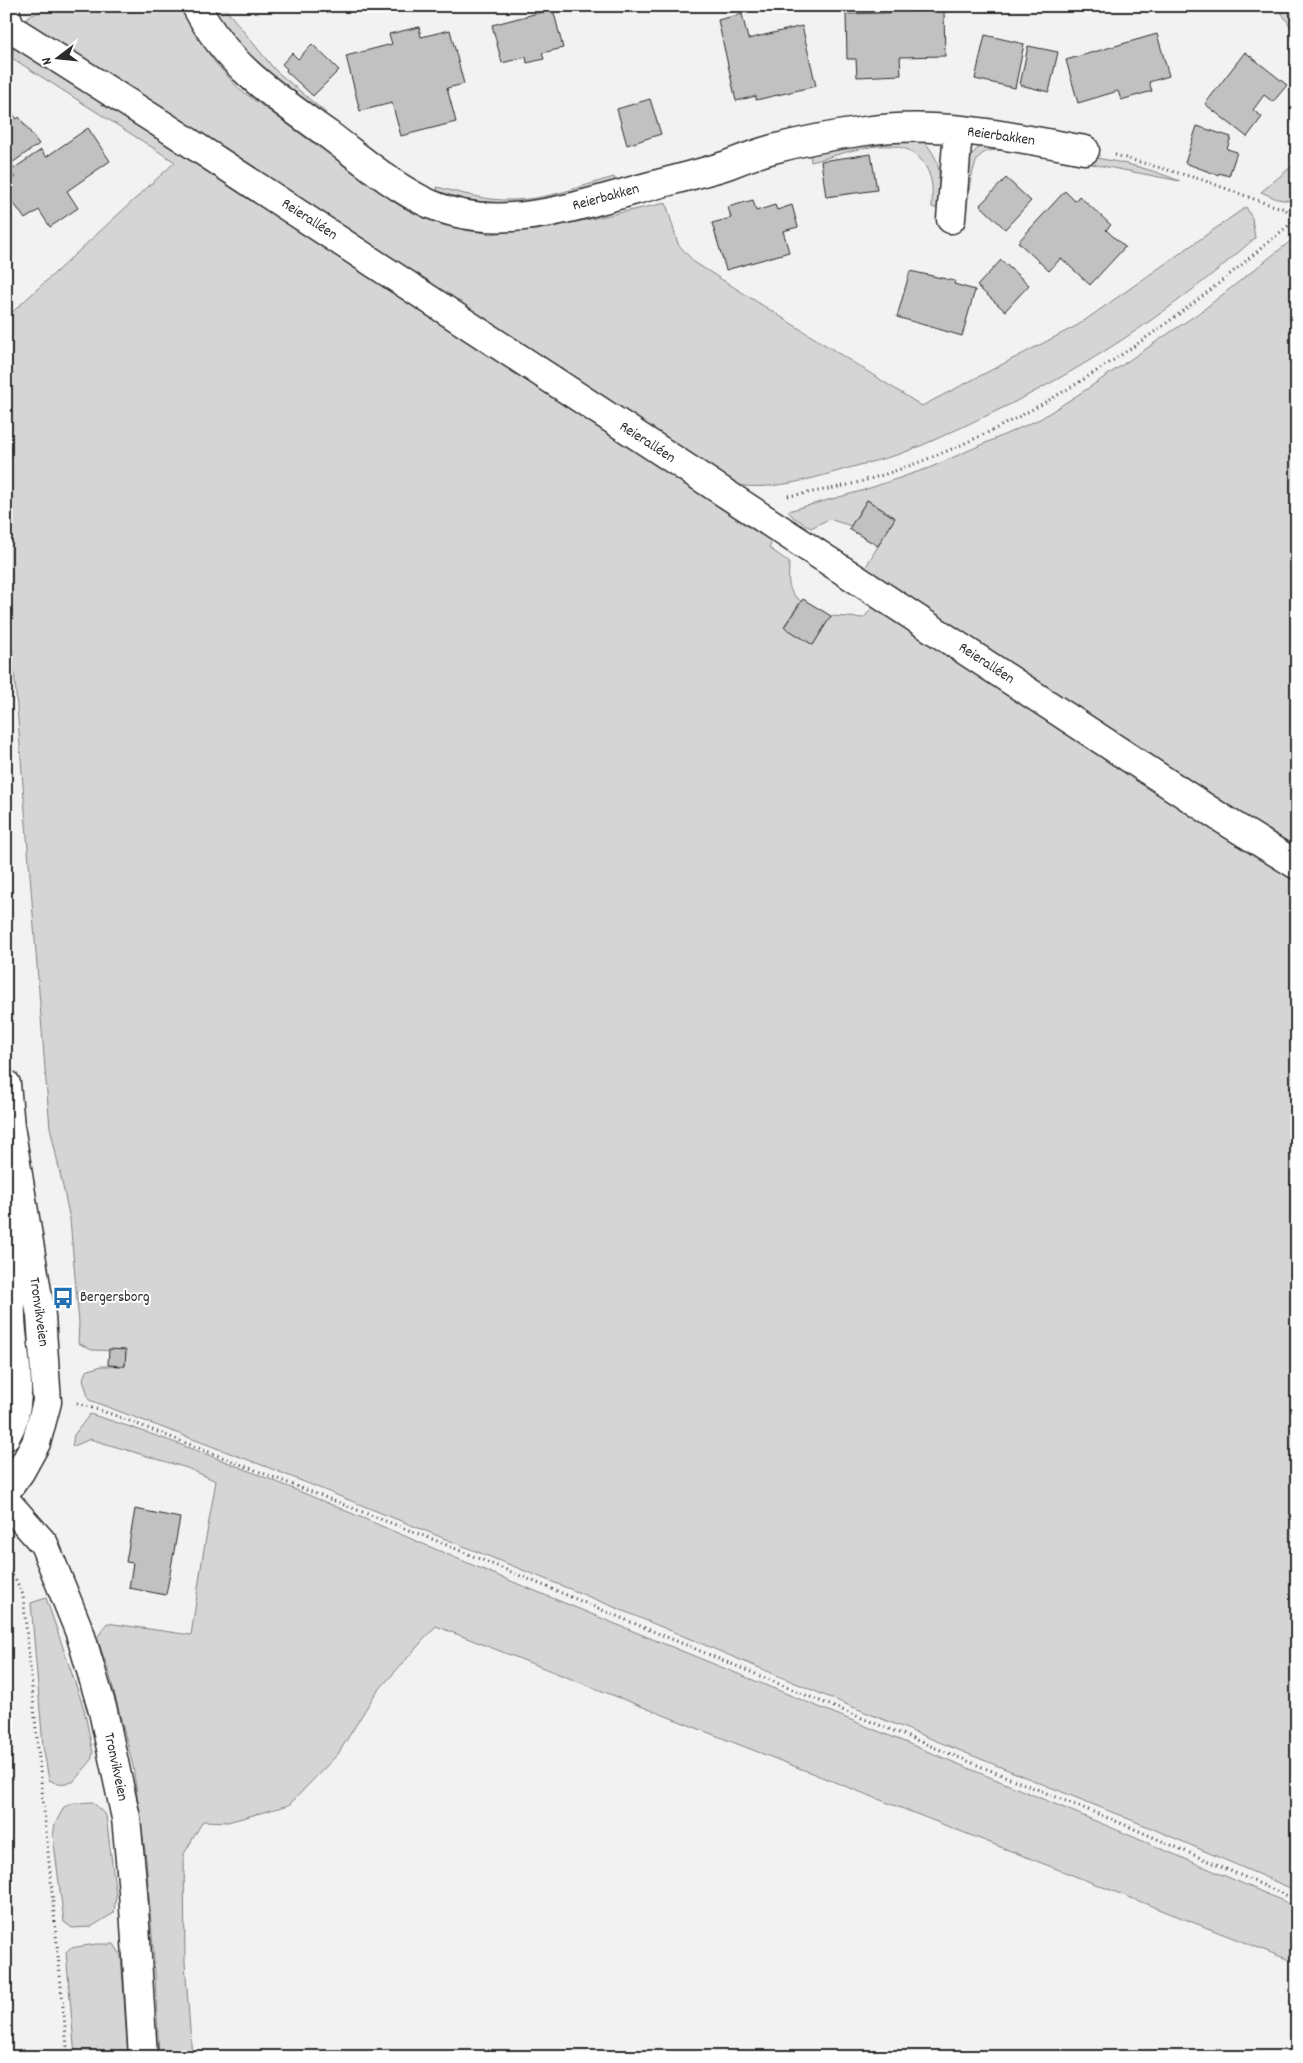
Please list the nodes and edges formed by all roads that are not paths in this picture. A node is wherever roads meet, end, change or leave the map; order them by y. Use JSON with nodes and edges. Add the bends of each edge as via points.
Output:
{"nodes":[{"id":1,"x":196,"y":6,"type":"edge"},
{"id":2,"x":6,"y":14,"type":"edge"},
{"id":3,"x":958,"y":130,"type":"junction"},
{"id":4,"x":1085,"y":150,"type":"road end"},
{"id":5,"x":951,"y":219,"type":"dead end"},
{"id":6,"x":1297,"y":865,"type":"edge"},
{"id":7,"x":6,"y":1084,"type":"edge"},
{"id":8,"x":10,"y":1126,"type":"junction"},
{"id":9,"x":6,"y":1436,"type":"edge"},
{"id":10,"x":6,"y":1491,"type":"edge"},
{"id":11,"x":6,"y":1501,"type":"edge"},
{"id":12,"x":143,"y":2057,"type":"edge"}],
"edges":[{"from":1,"to":3,"type":"street","name":"Reierbakken","via":[[231,57],[258,84],[402,188],[431,204],[476,217],[509,218],[567,209],[772,149],[864,131],[897,127]]},
{"from":2,"to":6,"type":"street","name":"Reieralléen","via":[[10,28]]},
{"from":3,"to":4,"type":"street","name":"Reierbakken"},
{"from":3,"to":5,"type":"street"},
{"from":7,"to":8,"type":"street","name":"Tronvikveien"},
{"from":8,"to":9,"type":"street","name":"Tronvikveien","via":[[11,1317],[18,1394]]},
{"from":8,"to":10,"type":"street","name":"Tronvikveien","via":[[41,1316],[47,1402],[36,1443]]},
{"from":11,"to":12,"type":"street","name":"Tronvikveien","via":[[44,1544],[80,1633],[103,1710],[126,1818]]}]}
